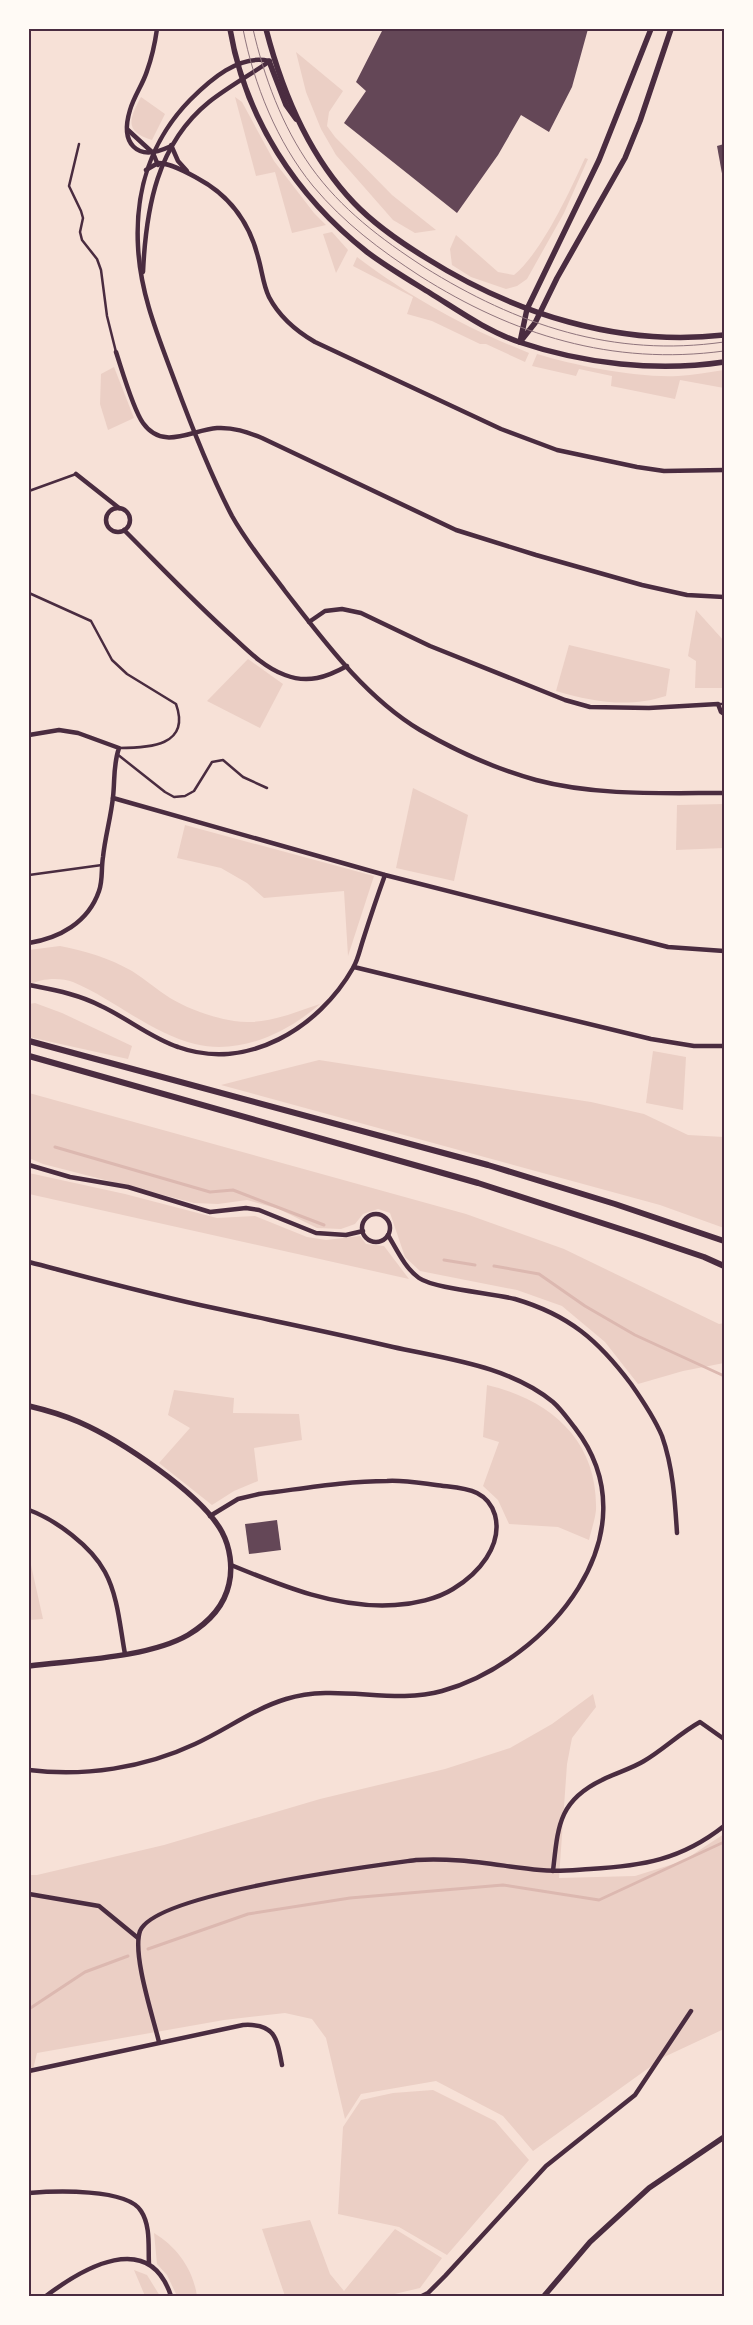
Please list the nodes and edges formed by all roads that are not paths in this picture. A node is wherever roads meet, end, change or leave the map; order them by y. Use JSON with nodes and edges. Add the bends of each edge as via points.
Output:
{"nodes":[{"id":1,"x":157,"y":29,"type":"edge"},
{"id":2,"x":230,"y":29,"type":"edge"},
{"id":3,"x":266,"y":29,"type":"edge"},
{"id":4,"x":651,"y":29,"type":"edge"},
{"id":5,"x":671,"y":29,"type":"edge"},
{"id":6,"x":271,"y":60,"type":"junction"},
{"id":7,"x":238,"y":64,"type":"junction"},
{"id":8,"x":242,"y":80,"type":"junction"},
{"id":9,"x":128,"y":129,"type":"junction"},
{"id":10,"x":80,"y":144,"type":"dead end"},
{"id":11,"x":170,"y":146,"type":"junction"},
{"id":12,"x":153,"y":153,"type":"junction"},
{"id":13,"x":160,"y":163,"type":"junction"},
{"id":14,"x":146,"y":170,"type":"junction"},
{"id":15,"x":190,"y":174,"type":"junction"},
{"id":16,"x":142,"y":281,"type":"junction"},
{"id":17,"x":527,"y":309,"type":"junction"},
{"id":18,"x":539,"y":314,"type":"junction"},
{"id":19,"x":724,"y":335,"type":"edge"},
{"id":20,"x":520,"y":342,"type":"junction"},
{"id":21,"x":116,"y":352,"type":"joint"},
{"id":22,"x":724,"y":362,"type":"edge"},
{"id":23,"x":195,"y":434,"type":"junction"},
{"id":24,"x":724,"y":470,"type":"edge"},
{"id":25,"x":76,"y":474,"type":"joint"},
{"id":26,"x":29,"y":491,"type":"edge"},
{"id":27,"x":119,"y":508,"type":"junction"},
{"id":28,"x":124,"y":530,"type":"junction"},
{"id":29,"x":29,"y":593,"type":"edge"},
{"id":30,"x":724,"y":597,"type":"edge"},
{"id":31,"x":309,"y":622,"type":"junction"},
{"id":32,"x":347,"y":666,"type":"junction"},
{"id":33,"x":718,"y":704,"type":"junction"},
{"id":34,"x":724,"y":704,"type":"edge"},
{"id":35,"x":724,"y":714,"type":"edge"},
{"id":36,"x":29,"y":735,"type":"edge"},
{"id":37,"x":118,"y":751,"type":"junction"},
{"id":38,"x":267,"y":788,"type":"dead end"},
{"id":39,"x":724,"y":793,"type":"edge"},
{"id":40,"x":113,"y":798,"type":"junction"},
{"id":41,"x":102,"y":865,"type":"junction"},
{"id":42,"x":29,"y":875,"type":"edge"},
{"id":43,"x":385,"y":875,"type":"junction"},
{"id":44,"x":29,"y":943,"type":"edge"},
{"id":45,"x":724,"y":951,"type":"edge"},
{"id":46,"x":354,"y":967,"type":"junction"},
{"id":47,"x":29,"y":985,"type":"edge"},
{"id":48,"x":29,"y":1041,"type":"edge"},
{"id":49,"x":724,"y":1046,"type":"edge"},
{"id":50,"x":29,"y":1056,"type":"edge"},
{"id":51,"x":29,"y":1165,"type":"edge"},
{"id":52,"x":363,"y":1232,"type":"junction"},
{"id":53,"x":388,"y":1235,"type":"junction"},
{"id":54,"x":724,"y":1241,"type":"edge"},
{"id":55,"x":29,"y":1262,"type":"edge"},
{"id":56,"x":724,"y":1266,"type":"edge"},
{"id":57,"x":29,"y":1406,"type":"edge"},
{"id":58,"x":29,"y":1510,"type":"edge"},
{"id":59,"x":210,"y":1516,"type":"junction"},
{"id":60,"x":677,"y":1533,"type":"dead end"},
{"id":61,"x":231,"y":1565,"type":"junction"},
{"id":62,"x":125,"y":1654,"type":"junction"},
{"id":63,"x":29,"y":1666,"type":"edge"},
{"id":64,"x":724,"y":1739,"type":"edge"},
{"id":65,"x":29,"y":1770,"type":"edge"},
{"id":66,"x":724,"y":1826,"type":"edge"},
{"id":67,"x":553,"y":1870,"type":"junction"},
{"id":68,"x":29,"y":1894,"type":"edge"},
{"id":69,"x":138,"y":1938,"type":"junction"},
{"id":70,"x":691,"y":2012,"type":"dead end"},
{"id":71,"x":159,"y":2042,"type":"junction"},
{"id":72,"x":282,"y":2065,"type":"dead end"},
{"id":73,"x":29,"y":2071,"type":"edge"},
{"id":74,"x":724,"y":2137,"type":"edge"},
{"id":75,"x":29,"y":2194,"type":"edge"},
{"id":76,"x":149,"y":2264,"type":"junction"},
{"id":77,"x":46,"y":2296,"type":"edge"},
{"id":78,"x":171,"y":2296,"type":"edge"},
{"id":79,"x":422,"y":2296,"type":"edge"},
{"id":80,"x":544,"y":2296,"type":"edge"}],
"edges":[{"from":1,"to":9,"type":"street","via":[[147,71],[130,107]]},
{"from":2,"to":7,"type":"street"},
{"from":3,"to":6,"type":"street"},
{"from":4,"to":17,"type":"street","via":[[603,153]]},
{"from":5,"to":18,"type":"street","via":[[644,112],[624,158]]},
{"from":6,"to":7,"type":"street"},
{"from":6,"to":8,"type":"street"},
{"from":6,"to":17,"type":"street","via":[[302,127],[353,202],[384,230],[448,272]]},
{"from":7,"to":8,"type":"street"},
{"from":7,"to":12,"type":"street","via":[[209,83],[187,103]]},
{"from":8,"to":11,"type":"street","via":[[199,111]]},
{"from":8,"to":20,"type":"street","via":[[264,132],[280,158],[334,222],[386,265],[484,326]]},
{"from":9,"to":12,"type":"street"},
{"from":9,"to":12,"type":"street","via":[[133,148]]},
{"from":10,"to":21,"type":"lane","via":[[69,186],[83,218],[82,240],[97,259],[101,270]]},
{"from":11,"to":12,"type":"street"},
{"from":11,"to":13,"type":"street"},
{"from":11,"to":15,"type":"street"},
{"from":12,"to":13,"type":"street"},
{"from":12,"to":14,"type":"street"},
{"from":13,"to":14,"type":"street"},
{"from":13,"to":15,"type":"street"},
{"from":13,"to":16,"type":"street","via":[[145,233]]},
{"from":14,"to":16,"type":"street","via":[[138,221]]},
{"from":15,"to":24,"type":"street","via":[[217,191],[240,213],[252,235],[268,295],[292,326],[315,342],[501,429],[558,450],[637,467]]},
{"from":16,"to":23,"type":"street","via":[[156,333]]},
{"from":17,"to":18,"type":"street"},
{"from":17,"to":20,"type":"street"},
{"from":18,"to":19,"type":"street","via":[[600,330],[639,336],[687,338]]},
{"from":18,"to":20,"type":"street"},
{"from":20,"to":22,"type":"street","via":[[637,365]]},
{"from":21,"to":23,"type":"street","via":[[142,422],[151,432],[162,438]]},
{"from":23,"to":30,"type":"street","via":[[215,428],[242,430],[456,530],[642,585],[687,595]]},
{"from":23,"to":31,"type":"street","via":[[233,517],[258,556]]},
{"from":25,"to":26,"type":"lane"},
{"from":25,"to":27,"type":"street"},
{"from":27,"to":28,"type":"street","via":[[129,516]]},
{"from":27,"to":28,"type":"street","via":[[110,511],[106,521],[112,530]]},
{"from":28,"to":32,"type":"street","via":[[209,616],[272,668],[285,675],[318,679]]},
{"from":29,"to":37,"type":"lane","via":[[91,621],[112,660],[126,674],[176,704],[179,724],[168,741]]},
{"from":31,"to":32,"type":"street"},
{"from":31,"to":33,"type":"street","via":[[325,611],[342,609],[361,614],[430,646],[590,707]]},
{"from":32,"to":39,"type":"street","via":[[375,696],[407,722],[467,754],[522,776],[600,790]]},
{"from":33,"to":34,"type":"lane"},
{"from":33,"to":35,"type":"street"},
{"from":36,"to":37,"type":"street","via":[[59,730],[78,732]]},
{"from":37,"to":38,"type":"lane","via":[[174,797],[194,791],[212,762],[223,760],[243,776]]},
{"from":37,"to":40,"type":"street","via":[[114,762]]},
{"from":40,"to":41,"type":"street"},
{"from":40,"to":43,"type":"street"},
{"from":41,"to":42,"type":"lane"},
{"from":41,"to":44,"type":"street","via":[[99,892],[89,909],[63,934]]},
{"from":43,"to":45,"type":"street","via":[[668,947]]},
{"from":43,"to":46,"type":"street"},
{"from":46,"to":47,"type":"street","via":[[331,1000],[309,1022],[277,1040],[230,1055],[208,1055],[177,1047],[101,1005],[70,993]]},
{"from":46,"to":49,"type":"street","via":[[652,1039],[694,1046]]},
{"from":48,"to":54,"type":"main road","via":[[488,1165]]},
{"from":50,"to":56,"type":"main road","via":[[478,1183]]},
{"from":51,"to":52,"type":"street","via":[[70,1177],[128,1187],[210,1212],[246,1208],[259,1210],[316,1234]]},
{"from":52,"to":53,"type":"street","via":[[373,1241],[380,1241]]},
{"from":52,"to":53,"type":"street","via":[[366,1219],[380,1214],[390,1226]]},
{"from":53,"to":60,"type":"street","via":[[420,1278],[512,1298],[552,1312],[585,1332],[610,1357],[652,1416],[662,1437],[675,1496]]},
{"from":55,"to":65,"type":"street","via":[[199,1305],[468,1363],[515,1379],[553,1403],[582,1436],[600,1473],[604,1499],[594,1561],[574,1594],[559,1614],[521,1650],[479,1677],[423,1694],[329,1693],[291,1697],[262,1707],[194,1745],[136,1764],[100,1771],[52,1773]]},
{"from":57,"to":59,"type":"street","via":[[80,1422],[130,1450],[173,1482]]},
{"from":58,"to":62,"type":"street","via":[[43,1515],[68,1532],[105,1571],[115,1599]]},
{"from":59,"to":61,"type":"street","via":[[222,1533]]},
{"from":59,"to":61,"type":"street","via":[[238,1499],[259,1494],[388,1480],[476,1492],[490,1503],[496,1520],[494,1548],[472,1575],[440,1596],[396,1605],[333,1600]]},
{"from":61,"to":62,"type":"street","via":[[228,1590],[221,1606],[210,1618],[174,1642]]},
{"from":62,"to":63,"type":"street"},
{"from":64,"to":67,"type":"street","via":[[700,1722],[642,1762],[600,1780],[578,1794],[565,1809],[559,1824]]},
{"from":66,"to":67,"type":"street","via":[[674,1856],[654,1863]]},
{"from":67,"to":69,"type":"street","via":[[432,1859],[332,1872],[248,1887],[176,1907],[147,1922]]},
{"from":68,"to":69,"type":"street","via":[[99,1906]]},
{"from":69,"to":71,"type":"street","via":[[140,1962]]},
{"from":70,"to":79,"type":"street","via":[[635,2095],[546,2166],[445,2276]]},
{"from":71,"to":72,"type":"street","via":[[257,2024],[268,2028],[274,2036]]},
{"from":71,"to":73,"type":"street"},
{"from":74,"to":80,"type":"street","via":[[649,2188],[590,2242]]},
{"from":75,"to":76,"type":"street","via":[[115,2196],[130,2201],[141,2209],[145,2219]]},
{"from":76,"to":77,"type":"street","via":[[126,2258],[106,2262]]},
{"from":76,"to":78,"type":"street","via":[[164,2281]]}]}
